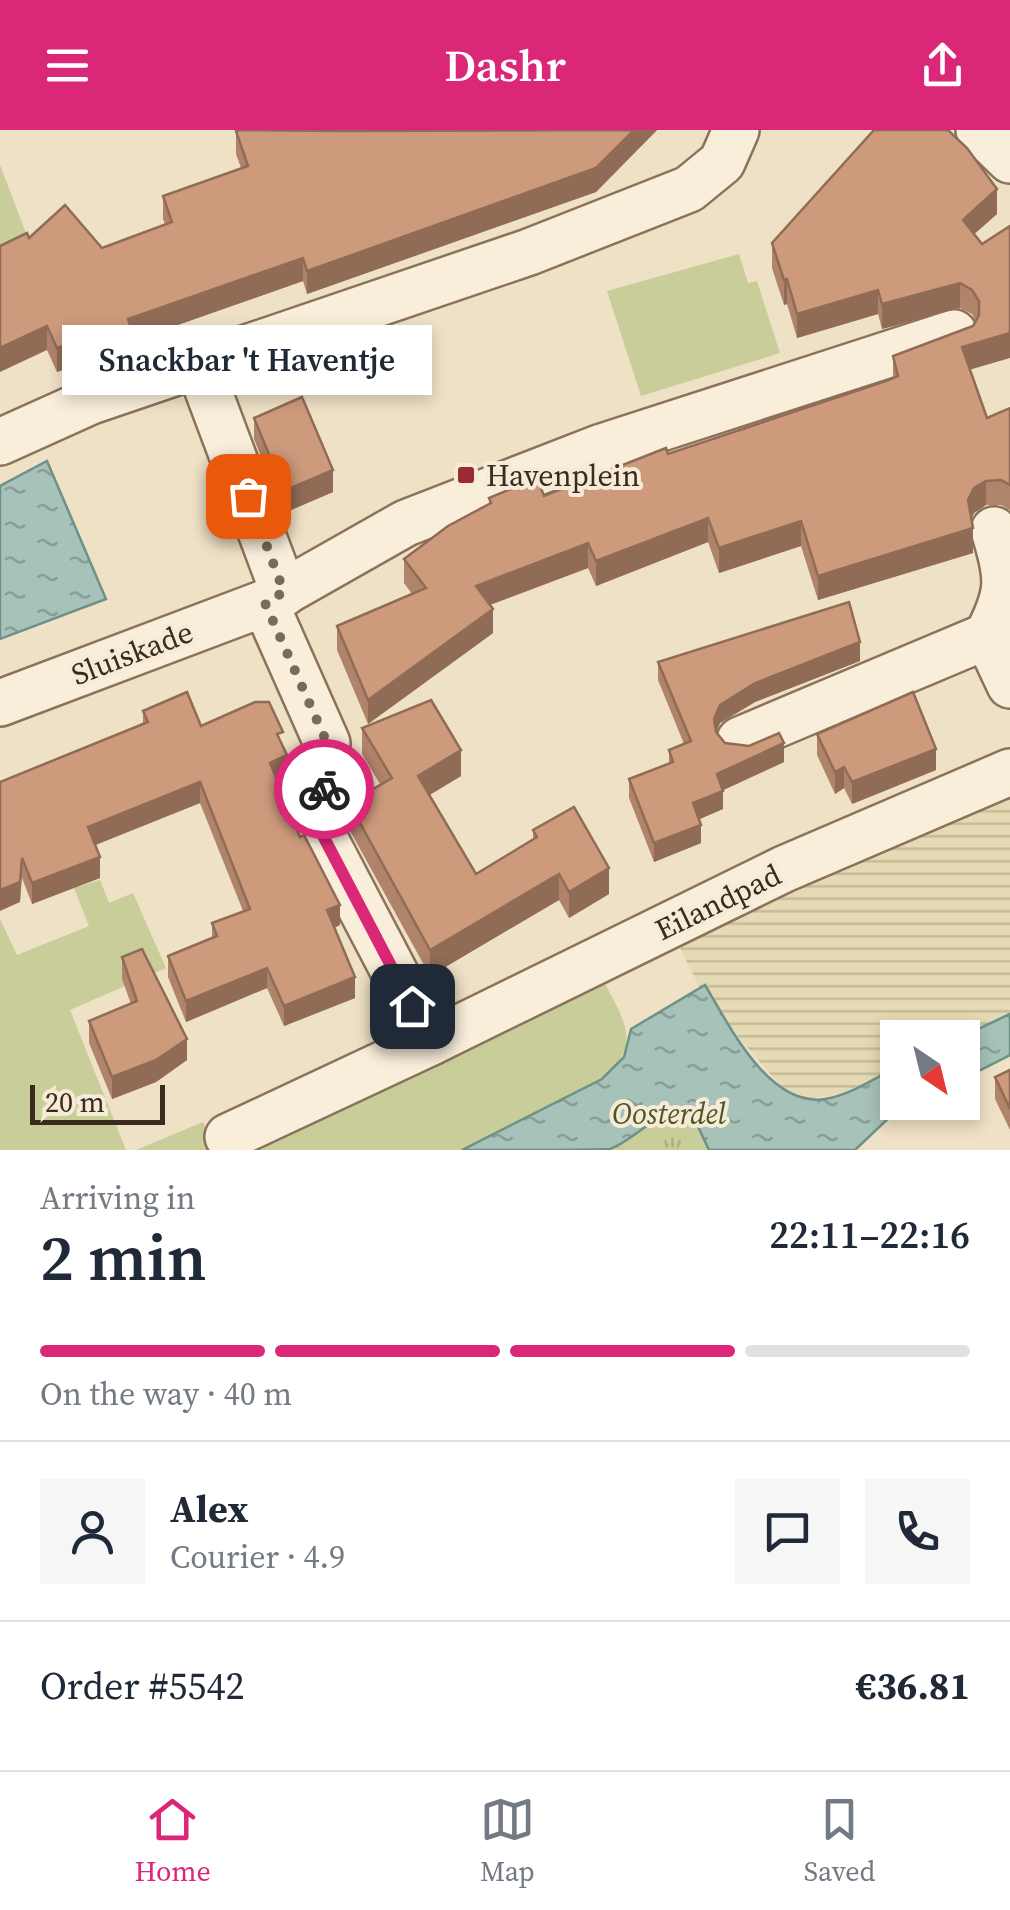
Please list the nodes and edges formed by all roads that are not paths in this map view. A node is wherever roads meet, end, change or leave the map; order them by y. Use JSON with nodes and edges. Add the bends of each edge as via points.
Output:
{"nodes":[{"id":1,"x":736,"y":130,"type":"edge"},
{"id":2,"x":979,"y":130,"type":"edge"},
{"id":3,"x":1010,"y":160,"type":"edge"},
{"id":4,"x":954,"y":334,"type":"edge"},
{"id":5,"x":199,"y":366,"type":"junction"},
{"id":6,"x":0,"y":442,"type":"edge"},
{"id":7,"x":994,"y":530,"type":"dead end"},
{"id":8,"x":275,"y":598,"type":"junction"},
{"id":9,"x":987,"y":636,"type":"junction"},
{"id":10,"x":1010,"y":684,"type":"edge"},
{"id":11,"x":0,"y":702,"type":"edge"},
{"id":12,"x":740,"y":740,"type":"edge"},
{"id":13,"x":1010,"y":772,"type":"edge"},
{"id":14,"x":430,"y":1042,"type":"junction"},
{"id":15,"x":228,"y":1137,"type":"dead end"}],
"edges":[{"from":1,"to":5,"type":"street","via":[[722,162],[688,189],[529,252]]},
{"from":2,"to":3,"type":"street"},
{"from":4,"to":8,"type":"street","via":[[582,454],[406,523]]},
{"from":5,"to":6,"type":"street","via":[[91,401]]},
{"from":5,"to":8,"type":"street"},
{"from":7,"to":9,"type":"street","via":[[1010,580],[1007,607]]},
{"from":8,"to":11,"type":"street","name":"Sluiskade"},
{"from":8,"to":14,"type":"street","via":[[327,743],[320,830]]},
{"from":9,"to":10,"type":"street"},
{"from":9,"to":12,"type":"street"},
{"from":13,"to":14,"type":"street","name":"Eilandpad","via":[[784,869]]},
{"from":14,"to":15,"type":"street","name":"Eilandpad"}]}
